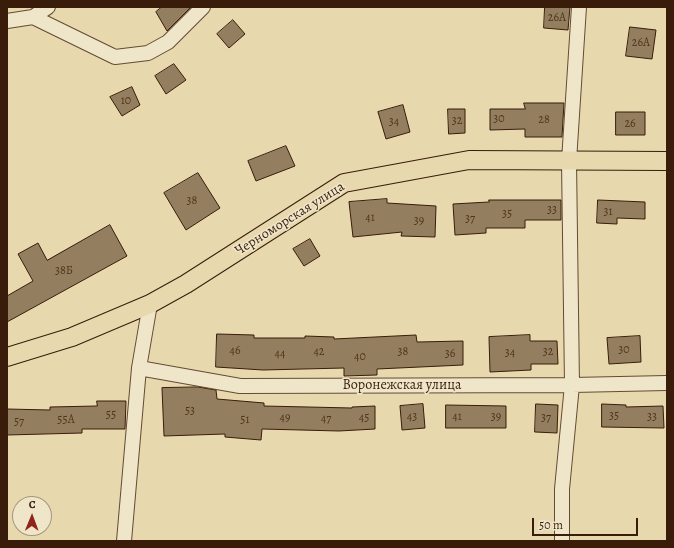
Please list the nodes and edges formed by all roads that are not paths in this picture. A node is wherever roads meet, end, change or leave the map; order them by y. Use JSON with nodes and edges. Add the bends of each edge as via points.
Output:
{"nodes":[{"id":1,"x":48,"y":7,"type":"edge"},
{"id":2,"x":203,"y":7,"type":"edge"},
{"id":3,"x":579,"y":7,"type":"edge"},
{"id":4,"x":33,"y":17,"type":"junction"},
{"id":5,"x":7,"y":21,"type":"edge"},
{"id":6,"x":569,"y":161,"type":"junction"},
{"id":7,"x":667,"y":161,"type":"edge"},
{"id":8,"x":150,"y":304,"type":"junction"},
{"id":9,"x":7,"y":357,"type":"edge"},
{"id":10,"x":139,"y":368,"type":"junction"},
{"id":11,"x":667,"y":383,"type":"edge"},
{"id":12,"x":572,"y":385,"type":"junction"},
{"id":13,"x":124,"y":541,"type":"edge"},
{"id":14,"x":562,"y":541,"type":"edge"}],
"edges":[{"from":1,"to":4,"type":"street"},
{"from":2,"to":4,"type":"street","via":[[168,42],[148,54],[115,57]]},
{"from":3,"to":6,"type":"street"},
{"from":4,"to":5,"type":"street"},
{"from":6,"to":7,"type":"main road","name":"Черноморская улица"},
{"from":6,"to":8,"type":"main road","name":"Черноморская улица","via":[[469,160],[344,183],[186,284]]},
{"from":6,"to":12,"type":"street"},
{"from":8,"to":9,"type":"main road","name":"Черноморская улица","via":[[72,336]]},
{"from":8,"to":10,"type":"street"},
{"from":10,"to":12,"type":"street","name":"Воронежская улица","via":[[240,386]]},
{"from":10,"to":13,"type":"street"},
{"from":11,"to":12,"type":"street","name":"Воронежская улица"},
{"from":12,"to":14,"type":"street","via":[[562,489]]}]}
